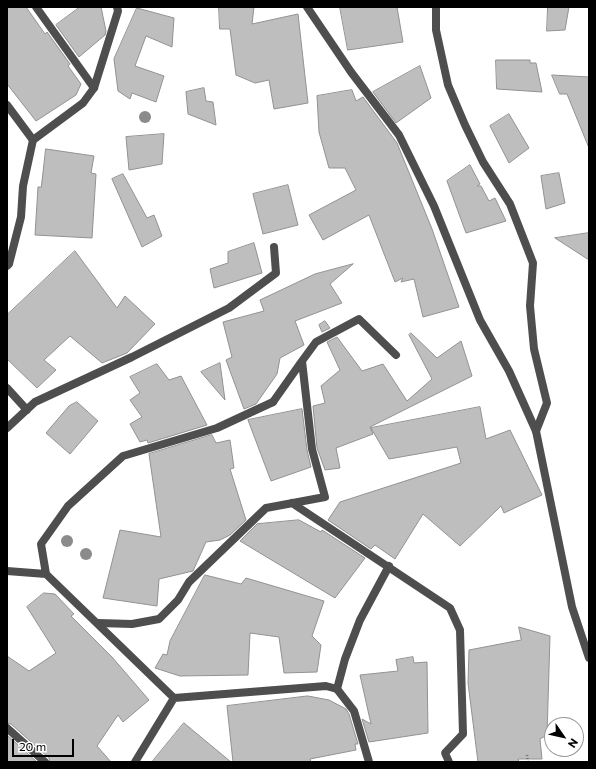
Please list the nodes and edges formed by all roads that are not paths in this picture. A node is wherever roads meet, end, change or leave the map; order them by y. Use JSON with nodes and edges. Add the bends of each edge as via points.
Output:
{"nodes":[{"id":1,"x":36,"y":7,"type":"edge"},
{"id":2,"x":117,"y":7,"type":"edge"},
{"id":3,"x":307,"y":7,"type":"edge"},
{"id":4,"x":436,"y":7,"type":"edge"},
{"id":5,"x":94,"y":88,"type":"junction"},
{"id":6,"x":7,"y":105,"type":"edge"},
{"id":7,"x":33,"y":140,"type":"junction"},
{"id":8,"x":274,"y":247,"type":"dead end"},
{"id":9,"x":7,"y":266,"type":"edge"},
{"id":10,"x":396,"y":355,"type":"dead end"},
{"id":11,"x":302,"y":361,"type":"junction"},
{"id":12,"x":7,"y":388,"type":"edge"},
{"id":13,"x":27,"y":410,"type":"junction"},
{"id":14,"x":7,"y":428,"type":"edge"},
{"id":15,"x":536,"y":431,"type":"junction"},
{"id":16,"x":292,"y":503,"type":"junction"},
{"id":17,"x":389,"y":566,"type":"junction"},
{"id":18,"x":7,"y":571,"type":"edge"},
{"id":19,"x":46,"y":574,"type":"junction"},
{"id":20,"x":98,"y":623,"type":"junction"},
{"id":21,"x":589,"y":658,"type":"edge"},
{"id":22,"x":337,"y":689,"type":"junction"},
{"id":23,"x":174,"y":698,"type":"junction"},
{"id":24,"x":7,"y":728,"type":"edge"},
{"id":25,"x":45,"y":762,"type":"edge"},
{"id":26,"x":136,"y":762,"type":"edge"},
{"id":27,"x":369,"y":762,"type":"edge"},
{"id":28,"x":449,"y":762,"type":"edge"}],
"edges":[{"from":1,"to":5,"type":"street"},
{"from":2,"to":5,"type":"street","via":[[118,11]]},
{"from":3,"to":15,"type":"street","via":[[351,72],[399,135],[434,206],[480,320],[509,371]]},
{"from":4,"to":15,"type":"street","via":[[436,30],[448,85],[483,162],[510,204],[533,263],[530,306],[534,349],[547,403]]},
{"from":5,"to":7,"type":"street","via":[[83,103]]},
{"from":6,"to":7,"type":"street"},
{"from":7,"to":9,"type":"street","via":[[23,186],[21,218]]},
{"from":8,"to":13,"type":"street","via":[[276,273],[229,308],[132,357],[34,402]]},
{"from":10,"to":11,"type":"street","via":[[359,320],[316,342]]},
{"from":11,"to":16,"type":"street","via":[[312,449],[325,497]]},
{"from":11,"to":19,"type":"street","via":[[273,402],[217,428],[123,456],[68,506],[41,544]]},
{"from":12,"to":13,"type":"street"},
{"from":13,"to":14,"type":"street"},
{"from":15,"to":21,"type":"street","via":[[572,607]]},
{"from":16,"to":17,"type":"street"},
{"from":16,"to":20,"type":"street","via":[[266,508],[190,582],[178,600],[159,619],[132,624]]},
{"from":17,"to":22,"type":"street","via":[[360,620]]},
{"from":17,"to":28,"type":"street","via":[[450,608],[460,630],[463,734],[445,753]]},
{"from":18,"to":19,"type":"street"},
{"from":19,"to":20,"type":"street"},
{"from":20,"to":23,"type":"street"},
{"from":22,"to":23,"type":"street","via":[[326,686]]},
{"from":22,"to":27,"type":"street","via":[[354,711]]},
{"from":23,"to":26,"type":"street"},
{"from":24,"to":25,"type":"street"}]}
